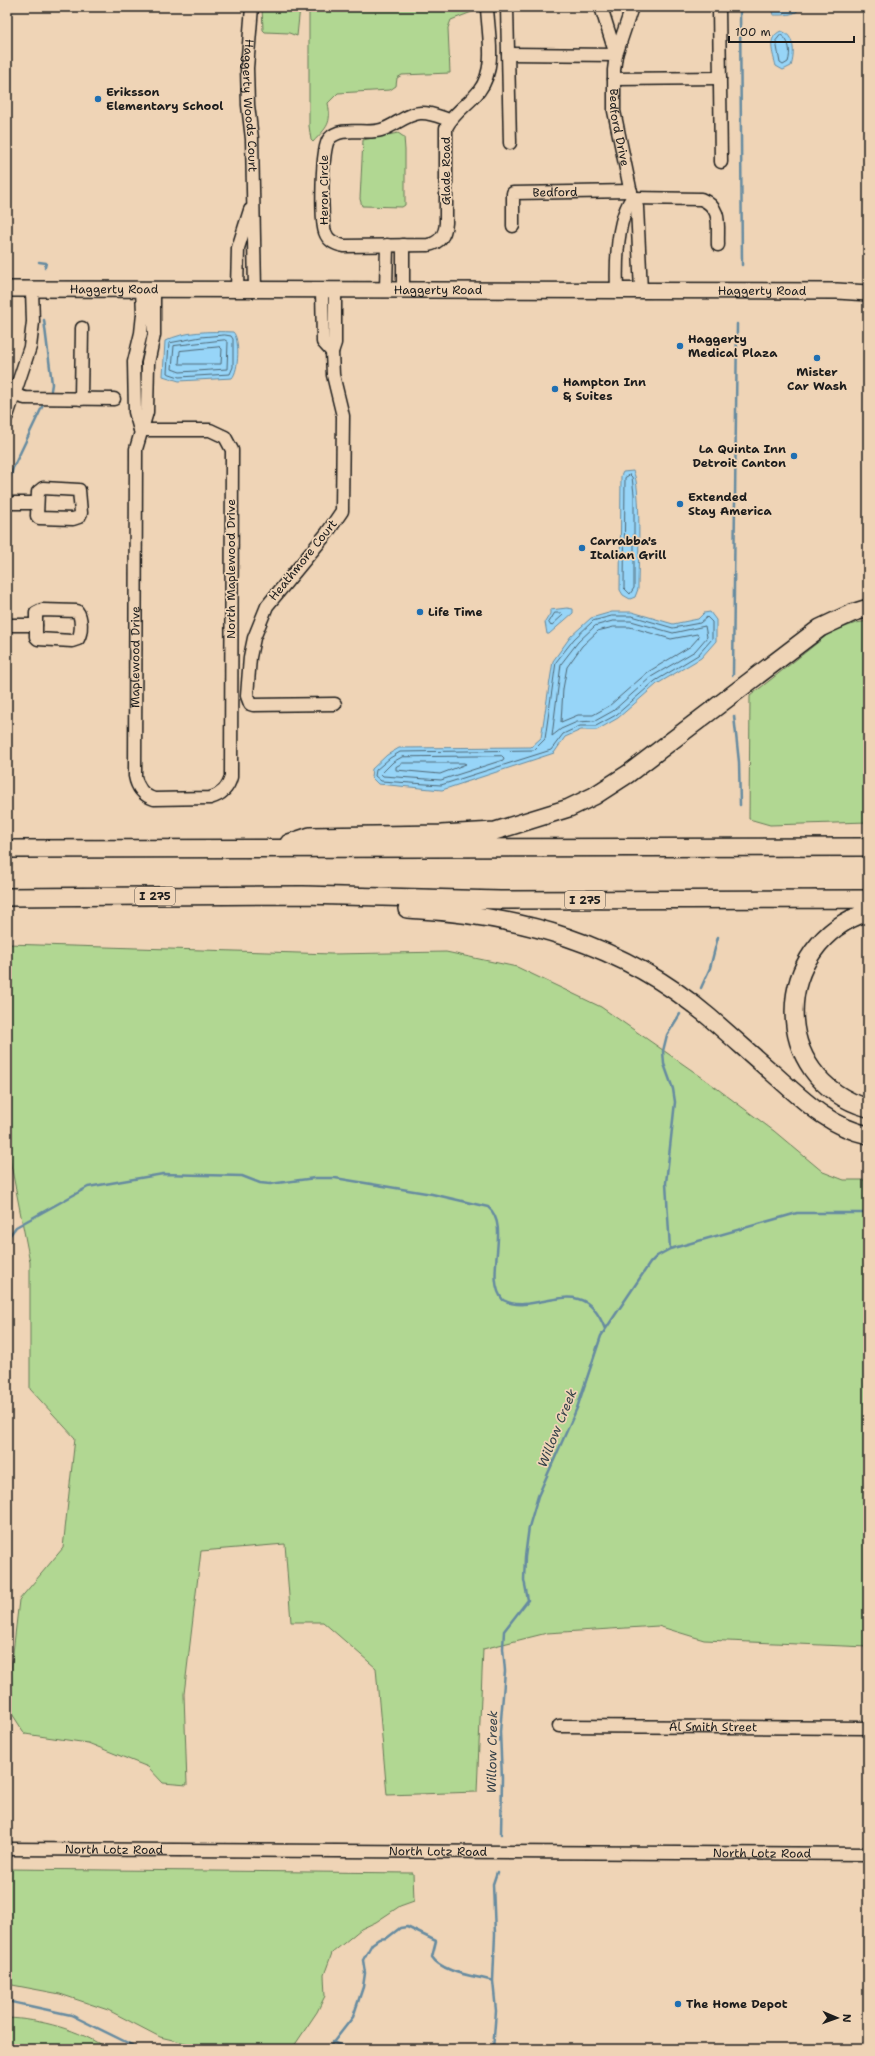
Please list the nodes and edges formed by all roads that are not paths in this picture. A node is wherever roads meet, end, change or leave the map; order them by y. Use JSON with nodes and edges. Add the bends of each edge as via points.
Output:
{"nodes":[{"id":1,"x":252,"y":7,"type":"edge"},
{"id":2,"x":487,"y":7,"type":"edge"},
{"id":3,"x":507,"y":7,"type":"edge"},
{"id":4,"x":601,"y":7,"type":"edge"},
{"id":5,"x":632,"y":7,"type":"edge"},
{"id":6,"x":719,"y":7,"type":"edge"},
{"id":7,"x":508,"y":54,"type":"junction"},
{"id":8,"x":616,"y":55,"type":"junction"},
{"id":9,"x":720,"y":78,"type":"junction"},
{"id":10,"x":614,"y":79,"type":"junction"},
{"id":11,"x":449,"y":120,"type":"junction"},
{"id":12,"x":510,"y":143,"type":"dead end"},
{"id":13,"x":721,"y":162,"type":"dead end"},
{"id":14,"x":631,"y":195,"type":"junction"},
{"id":15,"x":252,"y":205,"type":"junction"},
{"id":16,"x":513,"y":226,"type":"dead end"},
{"id":17,"x":387,"y":245,"type":"junction"},
{"id":18,"x":403,"y":245,"type":"junction"},
{"id":19,"x":718,"y":245,"type":"dead end"},
{"id":20,"x":7,"y":289,"type":"edge"},
{"id":21,"x":32,"y":289,"type":"junction"},
{"id":22,"x":148,"y":289,"type":"junction"},
{"id":23,"x":237,"y":289,"type":"junction"},
{"id":24,"x":255,"y":289,"type":"junction"},
{"id":25,"x":328,"y":289,"type":"junction"},
{"id":26,"x":386,"y":290,"type":"junction"},
{"id":27,"x":403,"y":290,"type":"junction"},
{"id":28,"x":617,"y":291,"type":"junction"},
{"id":29,"x":640,"y":291,"type":"junction"},
{"id":30,"x":868,"y":293,"type":"edge"},
{"id":31,"x":82,"y":328,"type":"dead end"},
{"id":32,"x":14,"y":395,"type":"junction"},
{"id":33,"x":81,"y":399,"type":"junction"},
{"id":34,"x":114,"y":399,"type":"dead end"},
{"id":35,"x":7,"y":416,"type":"edge"},
{"id":36,"x":140,"y":430,"type":"junction"},
{"id":37,"x":7,"y":503,"type":"edge"},
{"id":38,"x":36,"y":503,"type":"dead end"},
{"id":39,"x":868,"y":608,"type":"edge"},
{"id":40,"x":7,"y":625,"type":"edge"},
{"id":41,"x":36,"y":625,"type":"dead end"},
{"id":42,"x":335,"y":704,"type":"dead end"},
{"id":43,"x":227,"y":788,"type":"joint"},
{"id":44,"x":278,"y":847,"type":"junction"},
{"id":45,"x":868,"y":847,"type":"edge"},
{"id":46,"x":7,"y":849,"type":"edge"},
{"id":47,"x":303,"y":895,"type":"junction"},
{"id":48,"x":7,"y":897,"type":"edge"},
{"id":49,"x":868,"y":899,"type":"edge"},
{"id":50,"x":868,"y":912,"type":"edge"},
{"id":51,"x":868,"y":1108,"type":"edge"},
{"id":52,"x":868,"y":1135,"type":"edge"},
{"id":53,"x":558,"y":1726,"type":"dead end"},
{"id":54,"x":868,"y":1728,"type":"edge"},
{"id":55,"x":7,"y":1849,"type":"edge"},
{"id":56,"x":868,"y":1854,"type":"edge"}],
"edges":[{"from":1,"to":15,"type":"street","name":"Haggerty Woods Court","via":[[247,68],[252,139]]},
{"from":2,"to":11,"type":"street","name":"Glade Road","via":[[490,52],[486,80],[479,91]]},
{"from":3,"to":7,"type":"street"},
{"from":4,"to":8,"type":"street","name":"Bedford Drive"},
{"from":5,"to":8,"type":"street","name":"Bedford Drive"},
{"from":6,"to":9,"type":"street"},
{"from":7,"to":8,"type":"street"},
{"from":7,"to":12,"type":"street"},
{"from":8,"to":10,"type":"street","name":"Bedford Drive"},
{"from":9,"to":10,"type":"street"},
{"from":9,"to":13,"type":"street"},
{"from":10,"to":14,"type":"street","name":"Bedford Drive","via":[[614,111]]},
{"from":11,"to":17,"type":"street","name":"Heron Circle","via":[[420,113],[381,130],[336,134],[329,139],[324,148],[324,226],[329,239],[344,246]]},
{"from":11,"to":18,"type":"street","name":"Glade Road","via":[[446,128],[445,232],[440,239],[431,244]]},
{"from":14,"to":16,"type":"street","name":"Bedford","via":[[512,193]]},
{"from":14,"to":19,"type":"street","name":"Bedford","via":[[701,199],[708,202],[717,213]]},
{"from":14,"to":28,"type":"street","via":[[626,207],[618,250]]},
{"from":14,"to":29,"type":"street","name":"Bedford Drive","via":[[637,208]]},
{"from":15,"to":23,"type":"street","name":"Haggerty Woods Court","via":[[238,248]]},
{"from":15,"to":24,"type":"street","name":"Haggerty Woods Court"},
{"from":17,"to":18,"type":"street","name":"Glade Road"},
{"from":17,"to":26,"type":"street"},
{"from":18,"to":27,"type":"street"},
{"from":20,"to":21,"type":"main road","name":"Haggerty Road"},
{"from":21,"to":22,"type":"main road","name":"Haggerty Road"},
{"from":21,"to":32,"type":"street","via":[[32,332],[26,361]]},
{"from":22,"to":23,"type":"main road","name":"Haggerty Road"},
{"from":22,"to":36,"type":"street","name":"Maplewood Drive","via":[[134,362],[135,412]]},
{"from":23,"to":24,"type":"main road","name":"Haggerty Road"},
{"from":24,"to":25,"type":"main road","name":"Haggerty Road"},
{"from":25,"to":26,"type":"main road","name":"Haggerty Road"},
{"from":25,"to":42,"type":"street","name":"Heathmore Court","via":[[323,342],[332,352],[343,416],[342,511],[327,533],[266,606],[250,657],[247,696],[253,705]]},
{"from":26,"to":27,"type":"main road","name":"Haggerty Road"},
{"from":27,"to":28,"type":"main road","name":"Haggerty Road"},
{"from":28,"to":29,"type":"main road","name":"Haggerty Road"},
{"from":29,"to":30,"type":"main road","name":"Haggerty Road"},
{"from":31,"to":33,"type":"street"},
{"from":32,"to":33,"type":"street","via":[[25,398]]},
{"from":32,"to":35,"type":"street"},
{"from":33,"to":34,"type":"street"},
{"from":36,"to":43,"type":"street","name":"North Maplewood Drive","via":[[210,430],[225,437],[232,450],[231,777]]},
{"from":36,"to":43,"type":"street","name":"Maplewood Drive","via":[[136,449],[136,783],[144,794],[154,799],[210,798]]},
{"from":37,"to":38,"type":"street"},
{"from":39,"to":44,"type":"highway","via":[[820,628],[628,774],[594,796],[569,808],[495,831],[310,836]]},
{"from":40,"to":41,"type":"street"},
{"from":44,"to":45,"type":"highway"},
{"from":44,"to":46,"type":"highway"},
{"from":47,"to":48,"type":"highway","number":"I 275"},
{"from":47,"to":49,"type":"highway","number":"I 275","via":[[500,900]]},
{"from":47,"to":52,"type":"highway","via":[[333,906],[431,910],[499,919],[542,928],[602,950],[662,982],[689,1001],[827,1118]]},
{"from":50,"to":51,"type":"highway","via":[[845,921],[832,930],[812,952],[804,964],[797,985],[793,1014],[802,1052],[818,1076],[840,1096]]},
{"from":53,"to":54,"type":"street","name":"Al Smith Street"},
{"from":55,"to":56,"type":"street","name":"North Lotz Road"}]}
